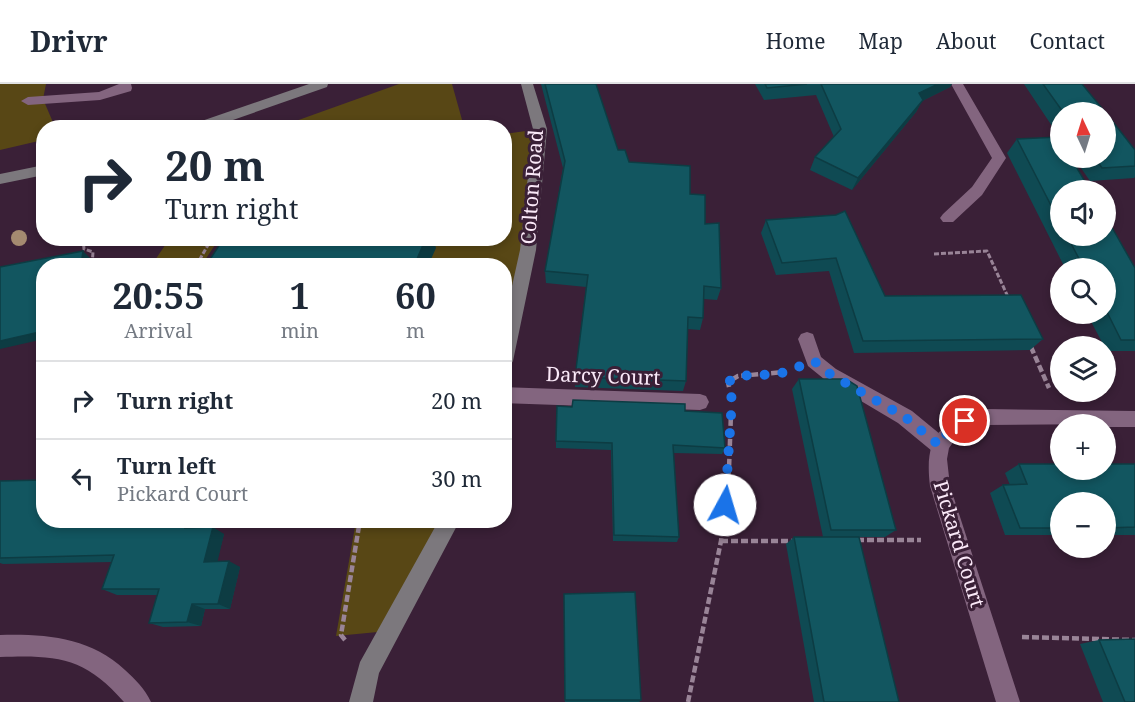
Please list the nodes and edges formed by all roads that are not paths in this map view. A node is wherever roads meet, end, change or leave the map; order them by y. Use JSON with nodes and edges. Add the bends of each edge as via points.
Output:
{"nodes":[{"id":1,"x":322,"y":84,"type":"edge"},
{"id":2,"x":527,"y":84,"type":"edge"},
{"id":3,"x":957,"y":84,"type":"edge"},
{"id":4,"x":125,"y":85,"type":"edge"},
{"id":5,"x":28,"y":101,"type":"dead end"},
{"id":6,"x":218,"y":120,"type":"edge"},
{"id":7,"x":36,"y":172,"type":"edge"},
{"id":8,"x":0,"y":179,"type":"edge"},
{"id":9,"x":948,"y":218,"type":"dead end"},
{"id":10,"x":512,"y":324,"type":"edge"},
{"id":11,"x":807,"y":339,"type":"dead end"},
{"id":12,"x":512,"y":395,"type":"edge"},
{"id":13,"x":700,"y":402,"type":"dead end"},
{"id":14,"x":1135,"y":420,"type":"edge"},
{"id":15,"x":939,"y":445,"type":"junction"},
{"id":16,"x":446,"y":528,"type":"edge"},
{"id":17,"x":0,"y":646,"type":"edge"},
{"id":18,"x":139,"y":702,"type":"edge"},
{"id":19,"x":361,"y":702,"type":"edge"},
{"id":20,"x":1008,"y":702,"type":"edge"}],
"edges":[{"from":1,"to":6,"type":"street"},
{"from":2,"to":10,"type":"street","name":"Colton Road","via":[[540,129],[528,250]]},
{"from":3,"to":9,"type":"street","via":[[999,158],[977,191]]},
{"from":4,"to":5,"type":"street","via":[[126,88],[100,96]]},
{"from":7,"to":8,"type":"street"},
{"from":11,"to":15,"type":"street","via":[[814,361],[830,374],[905,417]]},
{"from":12,"to":13,"type":"street","name":"Darcy Court"},
{"from":14,"to":15,"type":"street","via":[[985,417],[965,421],[949,430]]},
{"from":15,"to":20,"type":"street","name":"Pickard Court","via":[[936,465]]},
{"from":16,"to":19,"type":"street","via":[[368,670]]},
{"from":17,"to":18,"type":"street","via":[[40,644],[85,653],[121,680]]}]}
